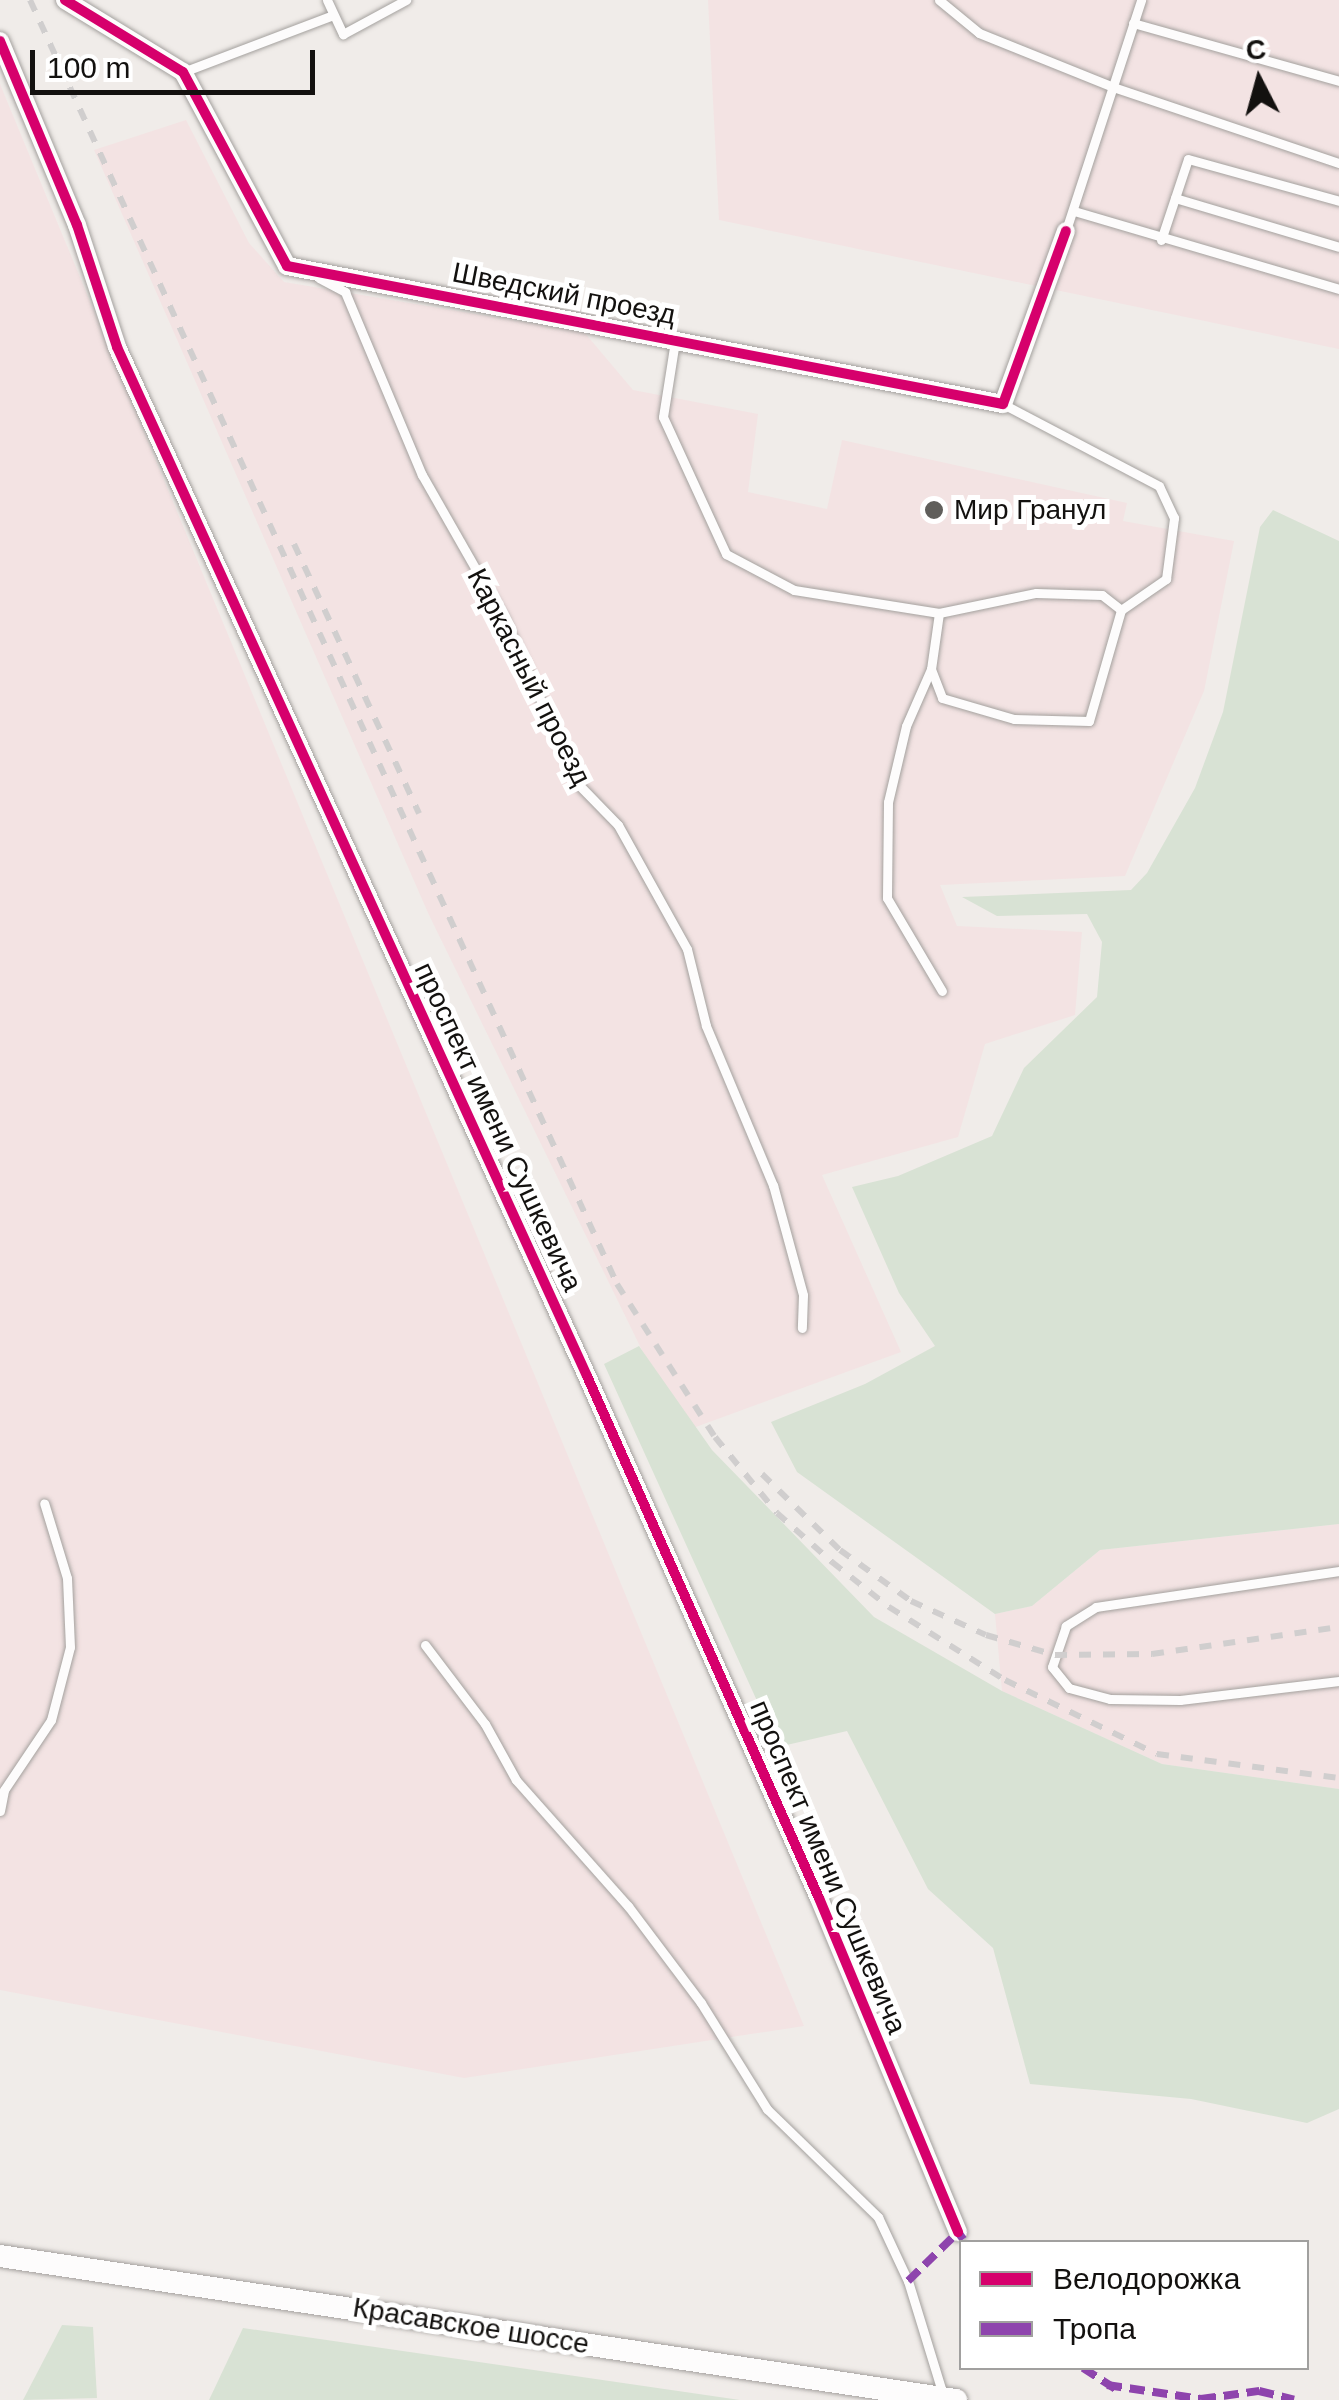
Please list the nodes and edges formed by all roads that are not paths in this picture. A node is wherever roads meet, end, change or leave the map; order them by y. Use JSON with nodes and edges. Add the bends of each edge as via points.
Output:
{"nodes":[{"id":1,"x":65,"y":0,"type":"edge"},
{"id":2,"x":327,"y":0,"type":"edge"},
{"id":3,"x":406,"y":0,"type":"edge"},
{"id":4,"x":939,"y":0,"type":"edge"},
{"id":5,"x":1141,"y":0,"type":"edge"},
{"id":6,"x":333,"y":15,"type":"junction"},
{"id":7,"x":1132,"y":23,"type":"junction"},
{"id":8,"x":0,"y":40,"type":"edge"},
{"id":9,"x":183,"y":72,"type":"junction"},
{"id":10,"x":1339,"y":81,"type":"edge"},
{"id":11,"x":1112,"y":88,"type":"junction"},
{"id":12,"x":1339,"y":164,"type":"edge"},
{"id":13,"x":1175,"y":198,"type":"junction"},
{"id":14,"x":1339,"y":201,"type":"edge"},
{"id":15,"x":1074,"y":211,"type":"junction"},
{"id":16,"x":1066,"y":231,"type":"joint"},
{"id":17,"x":1161,"y":240,"type":"junction"},
{"id":18,"x":1339,"y":247,"type":"edge"},
{"id":19,"x":304,"y":269,"type":"junction"},
{"id":20,"x":1339,"y":288,"type":"edge"},
{"id":21,"x":676,"y":338,"type":"junction"},
{"id":22,"x":1003,"y":404,"type":"junction"},
{"id":23,"x":1121,"y":610,"type":"junction"},
{"id":24,"x":938,"y":613,"type":"junction"},
{"id":25,"x":931,"y":670,"type":"junction"},
{"id":26,"x":942,"y":991,"type":"dead end"},
{"id":27,"x":802,"y":1328,"type":"dead end"},
{"id":28,"x":44,"y":1503,"type":"dead end"},
{"id":29,"x":1339,"y":1571,"type":"edge"},
{"id":30,"x":425,"y":1645,"type":"dead end"},
{"id":31,"x":1339,"y":1681,"type":"edge"},
{"id":32,"x":0,"y":1812,"type":"edge"},
{"id":33,"x":958,"y":2232,"type":"dead end"},
{"id":34,"x":0,"y":2256,"type":"edge"},
{"id":35,"x":949,"y":2398,"type":"edge"}],
"edges":[{"from":1,"to":9,"type":"street"},
{"from":2,"to":6,"type":"lane"},
{"from":3,"to":6,"type":"lane","via":[[343,34]]},
{"from":4,"to":11,"type":"lane","via":[[979,33]]},
{"from":5,"to":7,"type":"lane"},
{"from":6,"to":9,"type":"lane"},
{"from":7,"to":10,"type":"lane"},
{"from":7,"to":11,"type":"lane"},
{"from":8,"to":33,"type":"street","name":"проспект имени Сушкевича","via":[[77,225],[116,347],[588,1376],[820,1898]]},
{"from":9,"to":19,"type":"street","via":[[287,266]]},
{"from":11,"to":12,"type":"lane"},
{"from":11,"to":15,"type":"lane"},
{"from":13,"to":14,"type":"lane","via":[[1188,158]]},
{"from":13,"to":17,"type":"lane"},
{"from":13,"to":18,"type":"lane"},
{"from":15,"to":16,"type":"lane"},
{"from":15,"to":17,"type":"lane"},
{"from":16,"to":22,"type":"street"},
{"from":17,"to":20,"type":"lane"},
{"from":19,"to":21,"type":"street","name":"Шведский проезд"},
{"from":19,"to":27,"type":"lane","name":"Каркасный проезд","via":[[345,292],[422,475],[504,619],[579,785],[618,825],[686,949],[706,1026],[773,1186],[803,1294]]},
{"from":21,"to":22,"type":"street","name":"Шведский проезд"},
{"from":21,"to":24,"type":"lane","via":[[664,417],[726,554],[794,590]]},
{"from":22,"to":23,"type":"lane","via":[[1159,486],[1174,518],[1166,579]]},
{"from":23,"to":24,"type":"lane","via":[[1102,594],[1036,592]]},
{"from":23,"to":25,"type":"lane","via":[[1089,722],[1014,719],[942,698]]},
{"from":24,"to":25,"type":"lane"},
{"from":25,"to":26,"type":"lane","via":[[906,726],[888,802],[886,898]]},
{"from":28,"to":32,"type":"lane","via":[[67,1578],[70,1647],[51,1720],[4,1790]]},
{"from":29,"to":31,"type":"lane","via":[[1096,1607],[1066,1626],[1052,1667],[1069,1688],[1110,1699],[1180,1700]]},
{"from":30,"to":35,"type":"lane","via":[[485,1724],[516,1780],[628,1906],[701,2002],[767,2109],[878,2217]]},
{"from":34,"to":35,"type":"street","name":"Красавское шоссе"}]}
